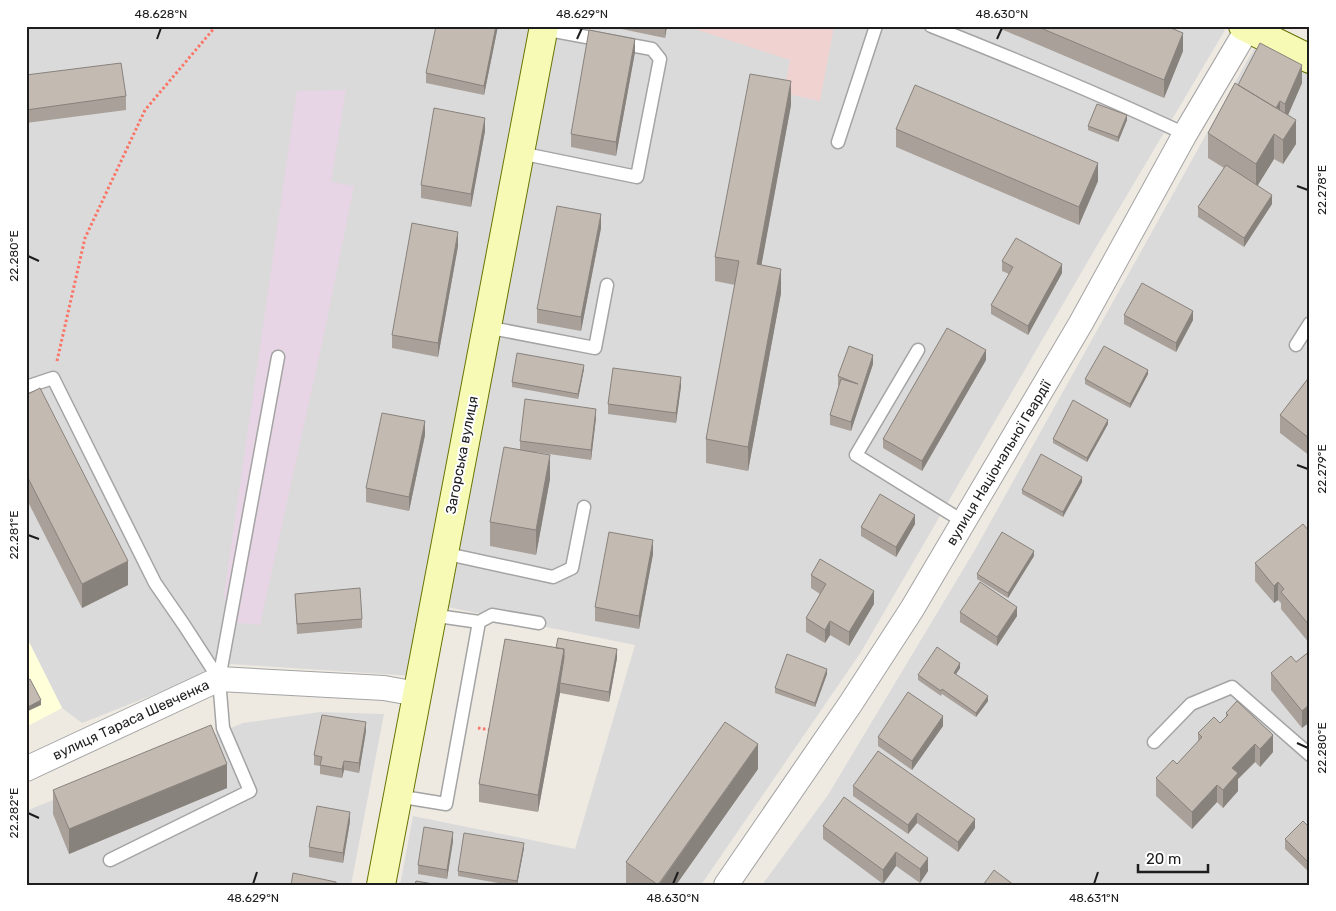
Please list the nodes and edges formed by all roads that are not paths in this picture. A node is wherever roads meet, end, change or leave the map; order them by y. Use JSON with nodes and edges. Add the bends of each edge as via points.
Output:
{"nodes":[{"id":1,"x":876,"y":26,"type":"edge"},
{"id":2,"x":931,"y":26,"type":"edge"},
{"id":3,"x":1247,"y":27,"type":"edge"},
{"id":4,"x":543,"y":28,"type":"edge"},
{"id":5,"x":1310,"y":59,"type":"edge"},
{"id":6,"x":1185,"y":134,"type":"junction"},
{"id":7,"x":838,"y":142,"type":"dead end"},
{"id":8,"x":520,"y":153,"type":"junction"},
{"id":9,"x":607,"y":285,"type":"dead end"},
{"id":10,"x":1310,"y":324,"type":"edge"},
{"id":11,"x":486,"y":327,"type":"junction"},
{"id":12,"x":1296,"y":345,"type":"dead end"},
{"id":13,"x":918,"y":350,"type":"dead end"},
{"id":14,"x":278,"y":357,"type":"dead end"},
{"id":15,"x":26,"y":387,"type":"edge"},
{"id":16,"x":584,"y":507,"type":"dead end"},
{"id":17,"x":964,"y":522,"type":"junction"},
{"id":18,"x":443,"y":553,"type":"junction"},
{"id":19,"x":431,"y":615,"type":"junction"},
{"id":20,"x":479,"y":622,"type":"junction"},
{"id":21,"x":539,"y":623,"type":"dead end"},
{"id":22,"x":219,"y":679,"type":"junction"},
{"id":23,"x":417,"y":694,"type":"junction"},
{"id":24,"x":1154,"y":742,"type":"dead end"},
{"id":25,"x":1310,"y":755,"type":"edge"},
{"id":26,"x":26,"y":769,"type":"edge"},
{"id":27,"x":397,"y":796,"type":"junction"},
{"id":28,"x":110,"y":860,"type":"dead end"},
{"id":29,"x":381,"y":885,"type":"edge"},
{"id":30,"x":726,"y":885,"type":"edge"}],
"edges":[{"from":1,"to":7,"type":"lane"},
{"from":2,"to":6,"type":"lane"},
{"from":3,"to":5,"type":"street"},
{"from":3,"to":6,"type":"street","name":"вулиця Національної Гвардії"},
{"from":4,"to":8,"type":"street","name":"Загорська вулиця"},
{"from":4,"to":8,"type":"lane","via":[[652,49],[660,59],[637,177]]},
{"from":6,"to":17,"type":"street","name":"вулиця Національної Гвардії","via":[[1082,323]]},
{"from":8,"to":11,"type":"street","name":"Загорська вулиця"},
{"from":9,"to":11,"type":"lane","via":[[595,348]]},
{"from":10,"to":12,"type":"lane"},
{"from":11,"to":18,"type":"street","name":"Загорська вулиця"},
{"from":13,"to":17,"type":"lane","via":[[856,455]]},
{"from":14,"to":22,"type":"lane"},
{"from":15,"to":22,"type":"lane","via":[[53,378],[155,583]]},
{"from":16,"to":18,"type":"lane","via":[[572,568],[553,577]]},
{"from":17,"to":30,"type":"street","name":"вулиця Національної Гвардії","via":[[851,703]]},
{"from":18,"to":19,"type":"street","name":"Загорська вулиця"},
{"from":19,"to":20,"type":"lane"},
{"from":19,"to":23,"type":"street","name":"Загорська вулиця"},
{"from":20,"to":21,"type":"lane","via":[[492,615]]},
{"from":20,"to":27,"type":"lane","via":[[446,804]]},
{"from":22,"to":23,"type":"street","name":"вулиця Тараса Шевченка","via":[[384,688]]},
{"from":22,"to":26,"type":"street","name":"вулиця Тараса Шевченка"},
{"from":22,"to":28,"type":"lane","via":[[223,728],[250,791]]},
{"from":23,"to":27,"type":"street","name":"Загорська вулиця"},
{"from":24,"to":25,"type":"lane","via":[[1191,704],[1232,688]]},
{"from":27,"to":29,"type":"street","name":"Загорська вулиця"}]}
